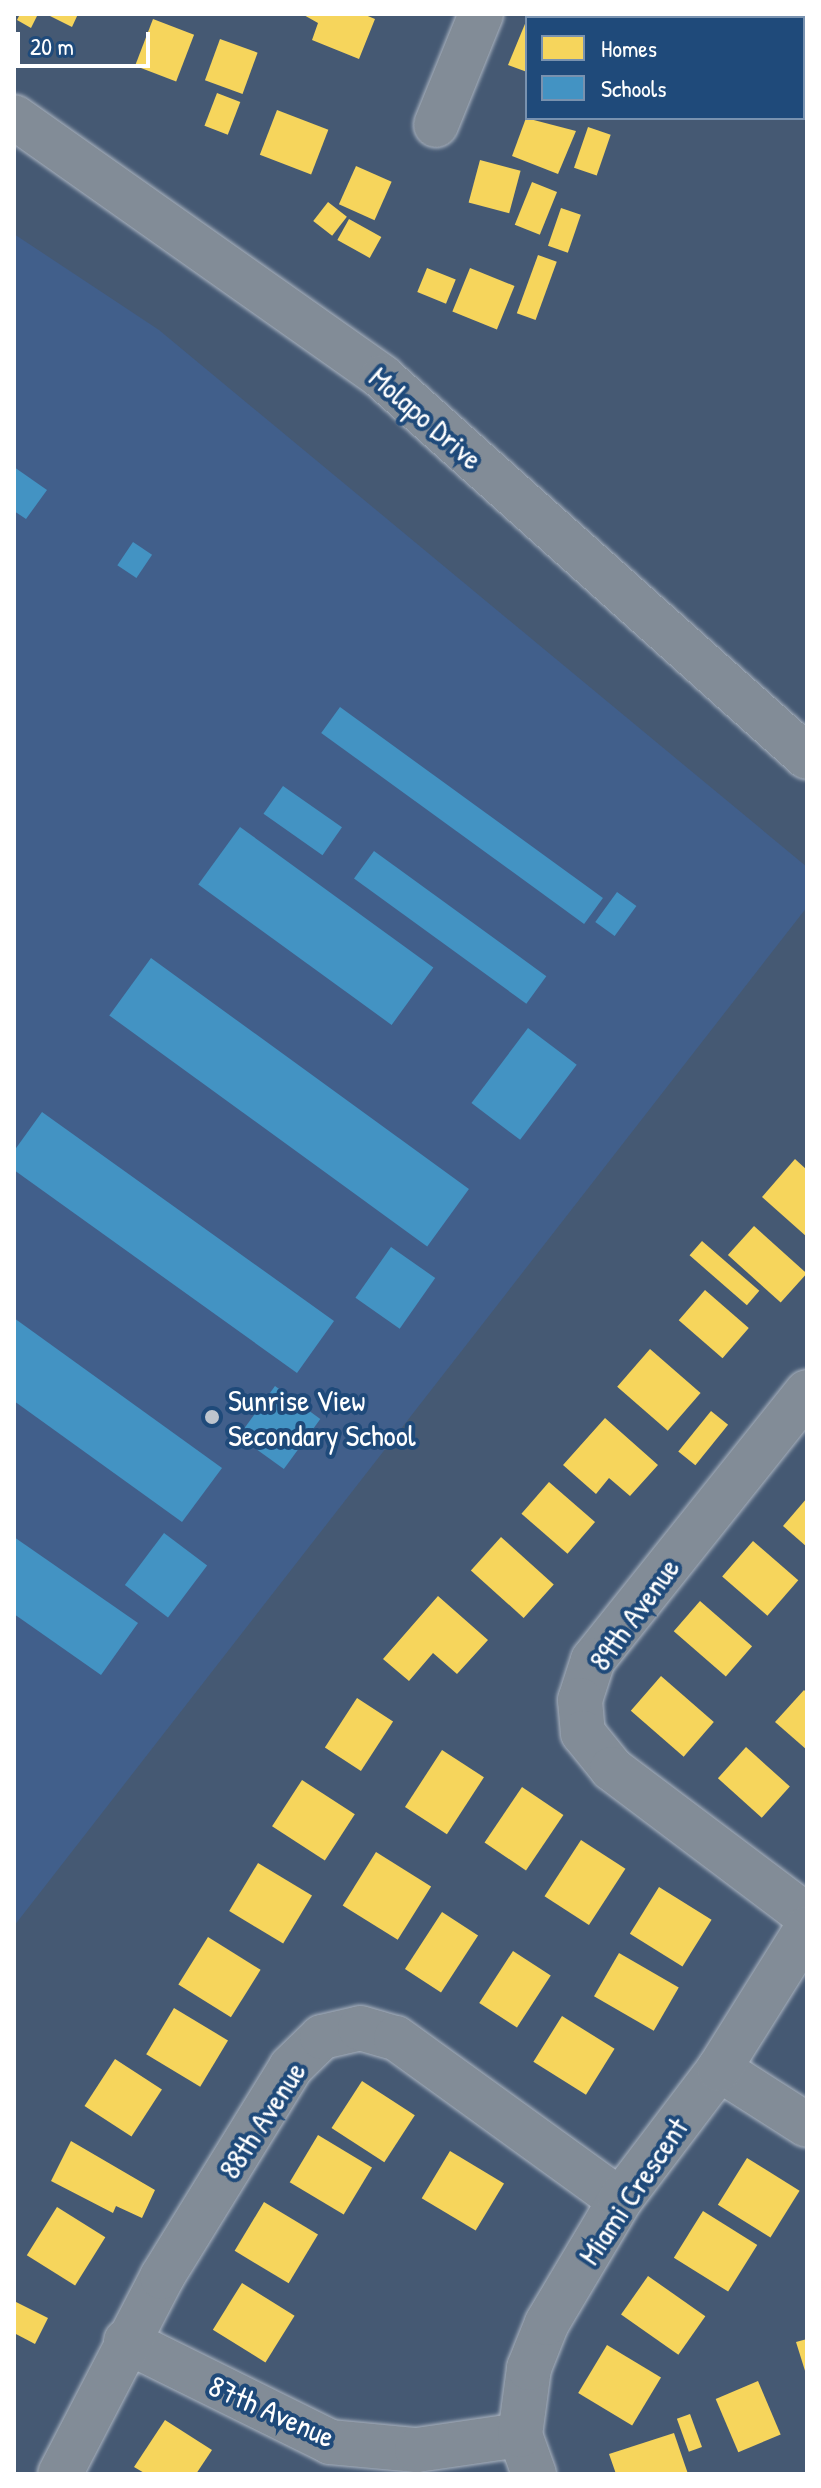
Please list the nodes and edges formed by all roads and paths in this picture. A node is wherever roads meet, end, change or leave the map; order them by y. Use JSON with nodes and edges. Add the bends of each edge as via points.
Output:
{"nodes":[{"id":1,"x":481,"y":14,"type":"edge"},
{"id":2,"x":14,"y":117,"type":"edge"},
{"id":3,"x":436,"y":125,"type":"dead end"},
{"id":4,"x":807,"y":757,"type":"edge"},
{"id":5,"x":807,"y":1392,"type":"edge"},
{"id":6,"x":807,"y":1916,"type":"edge"},
{"id":7,"x":807,"y":1928,"type":"edge"},
{"id":8,"x":719,"y":2069,"type":"junction"},
{"id":9,"x":807,"y":2125,"type":"edge"},
{"id":10,"x":620,"y":2200,"type":"junction"},
{"id":11,"x":126,"y":2341,"type":"junction"},
{"id":12,"x":527,"y":2455,"type":"edge"},
{"id":13,"x":60,"y":2474,"type":"edge"}],
"edges":[{"from":1,"to":3,"type":"street"},
{"from":2,"to":4,"type":"street","name":"Molapo Drive","via":[[382,377]]},
{"from":5,"to":6,"type":"street","name":"89th Avenue","via":[[593,1660],[580,1700],[583,1733],[612,1769]]},
{"from":7,"to":8,"type":"street","name":"Miami Crescent"},
{"from":8,"to":9,"type":"street"},
{"from":8,"to":10,"type":"street","name":"Miami Crescent"},
{"from":10,"to":11,"type":"street","name":"88th Avenue","via":[[396,2038],[360,2028],[322,2037],[291,2067]]},
{"from":10,"to":12,"type":"street","name":"Miami Crescent","via":[[547,2323],[529,2368]]},
{"from":11,"to":12,"type":"street","name":"87th Avenue","via":[[330,2442]]},
{"from":11,"to":13,"type":"street","name":"88th Avenue"}]}
